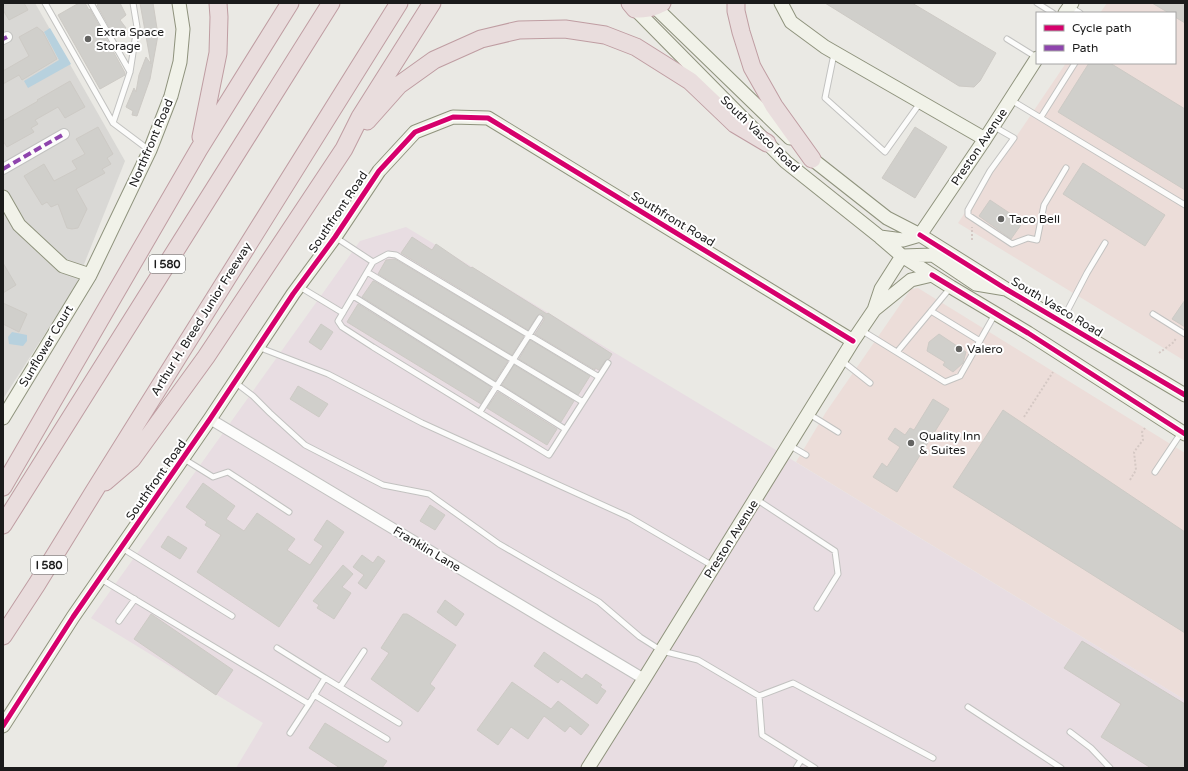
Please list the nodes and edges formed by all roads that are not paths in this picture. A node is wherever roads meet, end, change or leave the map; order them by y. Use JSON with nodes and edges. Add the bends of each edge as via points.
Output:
{"nodes":[{"id":1,"x":45,"y":3,"type":"edge"},
{"id":2,"x":91,"y":3,"type":"edge"},
{"id":3,"x":133,"y":3,"type":"edge"},
{"id":4,"x":179,"y":3,"type":"edge"},
{"id":5,"x":218,"y":3,"type":"edge"},
{"id":6,"x":290,"y":3,"type":"edge"},
{"id":7,"x":331,"y":3,"type":"edge"},
{"id":8,"x":399,"y":3,"type":"edge"},
{"id":9,"x":432,"y":3,"type":"edge"},
{"id":10,"x":736,"y":3,"type":"edge"},
{"id":11,"x":781,"y":3,"type":"edge"},
{"id":12,"x":1037,"y":3,"type":"edge"},
{"id":13,"x":656,"y":4,"type":"edge"},
{"id":14,"x":632,"y":6,"type":"edge"},
{"id":15,"x":1051,"y":12,"type":"edge"},
{"id":16,"x":1007,"y":39,"type":"dead end"},
{"id":17,"x":835,"y":53,"type":"junction"},
{"id":18,"x":1036,"y":57,"type":"edge"},
{"id":19,"x":1036,"y":60,"type":"edge"},
{"id":20,"x":1074,"y":64,"type":"edge"},
{"id":21,"x":130,"y":72,"type":"junction"},
{"id":22,"x":1010,"y":99,"type":"junction"},
{"id":23,"x":920,"y":102,"type":"junction"},
{"id":24,"x":1041,"y":117,"type":"junction"},
{"id":25,"x":113,"y":123,"type":"junction"},
{"id":26,"x":993,"y":126,"type":"junction"},
{"id":27,"x":64,"y":134,"type":"dead end"},
{"id":28,"x":985,"y":139,"type":"junction"},
{"id":29,"x":767,"y":143,"type":"junction"},
{"id":30,"x":199,"y":149,"type":"junction"},
{"id":31,"x":344,"y":149,"type":"junction"},
{"id":32,"x":150,"y":150,"type":"junction"},
{"id":33,"x":812,"y":159,"type":"junction"},
{"id":34,"x":1066,"y":168,"type":"dead end"},
{"id":35,"x":3,"y":169,"type":"edge"},
{"id":36,"x":3,"y":197,"type":"edge"},
{"id":37,"x":1185,"y":205,"type":"edge"},
{"id":38,"x":920,"y":235,"type":"junction"},
{"id":39,"x":335,"y":236,"type":"junction"},
{"id":40,"x":880,"y":237,"type":"junction"},
{"id":41,"x":1105,"y":243,"type":"dead end"},
{"id":42,"x":902,"y":256,"type":"junction"},
{"id":43,"x":373,"y":262,"type":"junction"},
{"id":44,"x":367,"y":272,"type":"junction"},
{"id":45,"x":90,"y":275,"type":"junction"},
{"id":46,"x":932,"y":275,"type":"junction"},
{"id":47,"x":299,"y":286,"type":"junction"},
{"id":48,"x":951,"y":287,"type":"junction"},
{"id":49,"x":1006,"y":289,"type":"junction"},
{"id":50,"x":353,"y":296,"type":"junction"},
{"id":51,"x":874,"y":310,"type":"junction"},
{"id":52,"x":931,"y":311,"type":"junction"},
{"id":53,"x":343,"y":313,"type":"junction"},
{"id":54,"x":996,"y":314,"type":"junction"},
{"id":55,"x":1153,"y":314,"type":"dead end"},
{"id":56,"x":540,"y":318,"type":"dead end"},
{"id":57,"x":1062,"y":322,"type":"junction"},
{"id":58,"x":860,"y":330,"type":"junction"},
{"id":59,"x":1183,"y":333,"type":"edge"},
{"id":60,"x":530,"y":335,"type":"junction"},
{"id":61,"x":853,"y":341,"type":"junction"},
{"id":62,"x":980,"y":341,"type":"junction"},
{"id":63,"x":258,"y":347,"type":"junction"},
{"id":64,"x":896,"y":352,"type":"junction"},
{"id":65,"x":514,"y":360,"type":"junction"},
{"id":66,"x":841,"y":360,"type":"junction"},
{"id":67,"x":608,"y":363,"type":"dead end"},
{"id":68,"x":599,"y":377,"type":"junction"},
{"id":69,"x":235,"y":382,"type":"junction"},
{"id":70,"x":870,"y":383,"type":"dead end"},
{"id":71,"x":497,"y":386,"type":"junction"},
{"id":72,"x":1185,"y":395,"type":"edge"},
{"id":73,"x":583,"y":402,"type":"junction"},
{"id":74,"x":480,"y":412,"type":"junction"},
{"id":75,"x":808,"y":413,"type":"junction"},
{"id":76,"x":3,"y":418,"type":"edge"},
{"id":77,"x":210,"y":419,"type":"junction"},
{"id":78,"x":565,"y":429,"type":"junction"},
{"id":79,"x":1184,"y":431,"type":"edge"},
{"id":80,"x":838,"y":432,"type":"dead end"},
{"id":81,"x":789,"y":445,"type":"junction"},
{"id":82,"x":806,"y":455,"type":"dead end"},
{"id":83,"x":184,"y":458,"type":"junction"},
{"id":84,"x":1155,"y":472,"type":"dead end"},
{"id":85,"x":3,"y":487,"type":"edge"},
{"id":86,"x":92,"y":493,"type":"junction"},
{"id":87,"x":756,"y":499,"type":"junction"},
{"id":88,"x":289,"y":512,"type":"dead end"},
{"id":89,"x":3,"y":525,"type":"edge"},
{"id":90,"x":122,"y":547,"type":"junction"},
{"id":91,"x":714,"y":566,"type":"junction"},
{"id":92,"x":100,"y":578,"type":"junction"},
{"id":93,"x":135,"y":599,"type":"junction"},
{"id":94,"x":817,"y":608,"type":"dead end"},
{"id":95,"x":232,"y":616,"type":"dead end"},
{"id":96,"x":119,"y":621,"type":"dead end"},
{"id":97,"x":3,"y":636,"type":"edge"},
{"id":98,"x":277,"y":648,"type":"dead end"},
{"id":99,"x":364,"y":651,"type":"dead end"},
{"id":100,"x":662,"y":651,"type":"junction"},
{"id":101,"x":325,"y":678,"type":"junction"},
{"id":102,"x":644,"y":679,"type":"junction"},
{"id":103,"x":340,"y":687,"type":"junction"},
{"id":104,"x":314,"y":695,"type":"junction"},
{"id":105,"x":759,"y":696,"type":"junction"},
{"id":106,"x":309,"y":704,"type":"junction"},
{"id":107,"x":968,"y":707,"type":"dead end"},
{"id":108,"x":399,"y":723,"type":"dead end"},
{"id":109,"x":3,"y":726,"type":"edge"},
{"id":110,"x":1070,"y":732,"type":"dead end"},
{"id":111,"x":290,"y":733,"type":"dead end"},
{"id":112,"x":387,"y":739,"type":"dead end"},
{"id":113,"x":933,"y":758,"type":"dead end"},
{"id":114,"x":801,"y":760,"type":"junction"},
{"id":115,"x":588,"y":768,"type":"edge"},
{"id":116,"x":796,"y":768,"type":"edge"},
{"id":117,"x":815,"y":768,"type":"edge"},
{"id":118,"x":1061,"y":768,"type":"edge"},
{"id":119,"x":1110,"y":768,"type":"edge"}],
"edges":[{"from":1,"to":25,"type":"lane"},
{"from":2,"to":21,"type":"lane"},
{"from":3,"to":21,"type":"lane","via":[[137,27]]},
{"from":4,"to":32,"type":"street","name":"Northfront Road","via":[[183,29],[180,62],[171,96]]},
{"from":5,"to":30,"type":"highway","via":[[218,53]]},
{"from":6,"to":30,"type":"highway"},
{"from":7,"to":89,"type":"highway","number":"I 580"},
{"from":8,"to":86,"type":"highway","name":"Arthur H. Breed Junior Freeway","number":"I 580"},
{"from":9,"to":31,"type":"highway","via":[[360,117]]},
{"from":10,"to":33,"type":"highway","via":[[741,32],[752,67],[774,106]]},
{"from":11,"to":17,"type":"street","via":[[791,22]]},
{"from":12,"to":15,"type":"lane"},
{"from":13,"to":14,"type":"highway","via":[[646,9]]},
{"from":13,"to":33,"type":"street","name":"South Vasco Road"},
{"from":14,"to":29,"type":"street","name":"South Vasco Road"},
{"from":16,"to":18,"type":"lane"},
{"from":17,"to":23,"type":"street"},
{"from":17,"to":23,"type":"lane","via":[[825,98],[885,152]]},
{"from":19,"to":22,"type":"street","name":"Preston Avenue"},
{"from":20,"to":24,"type":"lane"},
{"from":21,"to":25,"type":"lane"},
{"from":22,"to":24,"type":"lane"},
{"from":22,"to":26,"type":"street","name":"Preston Avenue"},
{"from":23,"to":28,"type":"street"},
{"from":24,"to":37,"type":"lane"},
{"from":25,"to":32,"type":"lane"},
{"from":26,"to":28,"type":"street","name":"Preston Avenue"},
{"from":26,"to":34,"type":"lane","via":[[1014,138],[990,171],[968,210],[968,215],[1012,244],[1028,238],[1037,240],[1044,205]]},
{"from":27,"to":35,"type":"street"},
{"from":28,"to":38,"type":"street","name":"Preston Avenue"},
{"from":29,"to":31,"type":"highway","via":[[735,124],[690,81],[636,47],[605,35],[565,29],[518,30],[481,39],[434,60],[399,85]]},
{"from":29,"to":40,"type":"street","name":"South Vasco Road","via":[[786,162]]},
{"from":30,"to":85,"type":"highway"},
{"from":31,"to":86,"type":"highway","via":[[206,357],[142,446],[132,459]]},
{"from":32,"to":45,"type":"street","name":"Northfront Road"},
{"from":33,"to":38,"type":"street","name":"South Vasco Road","via":[[887,218]]},
{"from":36,"to":45,"type":"street","via":[[19,225],[63,266]]},
{"from":38,"to":40,"type":"street","via":[[903,240]]},
{"from":38,"to":49,"type":"street","name":"South Vasco Road"},
{"from":39,"to":43,"type":"lane"},
{"from":39,"to":47,"type":"street","name":"Southfront Road"},
{"from":39,"to":61,"type":"street","name":"Southfront Road","via":[[379,171],[415,132],[453,117],[488,118]]},
{"from":40,"to":42,"type":"street","name":"South Vasco Road"},
{"from":41,"to":57,"type":"lane"},
{"from":42,"to":46,"type":"street","name":"South Vasco Road"},
{"from":42,"to":49,"type":"street","via":[[933,255],[976,284]]},
{"from":42,"to":51,"type":"street","via":[[880,289]]},
{"from":43,"to":44,"type":"lane"},
{"from":43,"to":60,"type":"lane","via":[[388,254],[396,255]]},
{"from":44,"to":50,"type":"lane"},
{"from":44,"to":65,"type":"lane"},
{"from":45,"to":76,"type":"street","name":"Sunflower Court"},
{"from":46,"to":48,"type":"street","name":"South Vasco Road"},
{"from":46,"to":51,"type":"street","via":[[911,280]]},
{"from":47,"to":53,"type":"lane"},
{"from":47,"to":63,"type":"street","name":"Southfront Road"},
{"from":48,"to":52,"type":"lane"},
{"from":48,"to":54,"type":"street","name":"South Vasco Road"},
{"from":49,"to":57,"type":"street","name":"South Vasco Road"},
{"from":50,"to":53,"type":"lane"},
{"from":50,"to":71,"type":"lane"},
{"from":51,"to":58,"type":"street","name":"Preston Avenue"},
{"from":52,"to":62,"type":"lane"},
{"from":52,"to":64,"type":"lane"},
{"from":53,"to":74,"type":"lane","via":[[338,321],[342,327]]},
{"from":54,"to":62,"type":"lane"},
{"from":54,"to":79,"type":"street","name":"South Vasco Road"},
{"from":55,"to":59,"type":"lane"},
{"from":56,"to":60,"type":"lane"},
{"from":57,"to":72,"type":"street","name":"South Vasco Road"},
{"from":58,"to":61,"type":"street","name":"Preston Avenue"},
{"from":58,"to":64,"type":"lane"},
{"from":60,"to":65,"type":"lane"},
{"from":60,"to":68,"type":"lane"},
{"from":61,"to":66,"type":"street","name":"Preston Avenue"},
{"from":62,"to":64,"type":"lane","via":[[960,376],[945,382]]},
{"from":63,"to":69,"type":"street","name":"Southfront Road"},
{"from":63,"to":91,"type":"lane","via":[[328,374],[422,423],[629,517]]},
{"from":65,"to":71,"type":"lane"},
{"from":65,"to":73,"type":"lane"},
{"from":66,"to":70,"type":"lane"},
{"from":66,"to":75,"type":"street","name":"Preston Avenue"},
{"from":67,"to":68,"type":"lane"},
{"from":68,"to":73,"type":"lane"},
{"from":69,"to":77,"type":"street","name":"Southfront Road"},
{"from":69,"to":100,"type":"lane","via":[[305,445],[383,486],[429,494],[499,544],[599,602],[640,637]]},
{"from":71,"to":74,"type":"lane"},
{"from":71,"to":78,"type":"lane"},
{"from":73,"to":78,"type":"lane"},
{"from":74,"to":78,"type":"lane","via":[[549,455]]},
{"from":75,"to":80,"type":"lane"},
{"from":75,"to":81,"type":"street","name":"Preston Avenue"},
{"from":77,"to":83,"type":"street","name":"Southfront Road"},
{"from":77,"to":102,"type":"street","name":"Franklin Lane"},
{"from":79,"to":84,"type":"lane"},
{"from":81,"to":82,"type":"lane"},
{"from":81,"to":87,"type":"street","name":"Preston Avenue"},
{"from":83,"to":88,"type":"lane","via":[[213,477],[228,472]]},
{"from":83,"to":90,"type":"street","name":"Southfront Road"},
{"from":86,"to":97,"type":"highway","name":"Arthur H. Breed Junior Freeway","number":"I 580"},
{"from":87,"to":91,"type":"street","name":"Preston Avenue"},
{"from":87,"to":94,"type":"lane","via":[[835,551],[838,574]]},
{"from":90,"to":92,"type":"street","name":"Southfront Road"},
{"from":90,"to":95,"type":"lane"},
{"from":91,"to":100,"type":"street","name":"Preston Avenue"},
{"from":92,"to":93,"type":"lane"},
{"from":92,"to":109,"type":"street","name":"Southfront Road"},
{"from":93,"to":96,"type":"lane"},
{"from":93,"to":106,"type":"lane"},
{"from":98,"to":101,"type":"lane"},
{"from":99,"to":103,"type":"lane"},
{"from":100,"to":102,"type":"street","name":"Preston Avenue"},
{"from":100,"to":105,"type":"lane","via":[[698,660]]},
{"from":101,"to":103,"type":"lane"},
{"from":101,"to":104,"type":"lane"},
{"from":102,"to":115,"type":"street","name":"Preston Avenue"},
{"from":103,"to":108,"type":"lane"},
{"from":104,"to":106,"type":"lane"},
{"from":104,"to":112,"type":"lane"},
{"from":105,"to":113,"type":"lane","via":[[793,683]]},
{"from":105,"to":114,"type":"lane","via":[[762,735]]},
{"from":106,"to":111,"type":"lane"},
{"from":107,"to":118,"type":"lane"},
{"from":110,"to":119,"type":"lane","via":[[1091,748]]},
{"from":114,"to":116,"type":"lane"},
{"from":114,"to":117,"type":"lane"}]}
